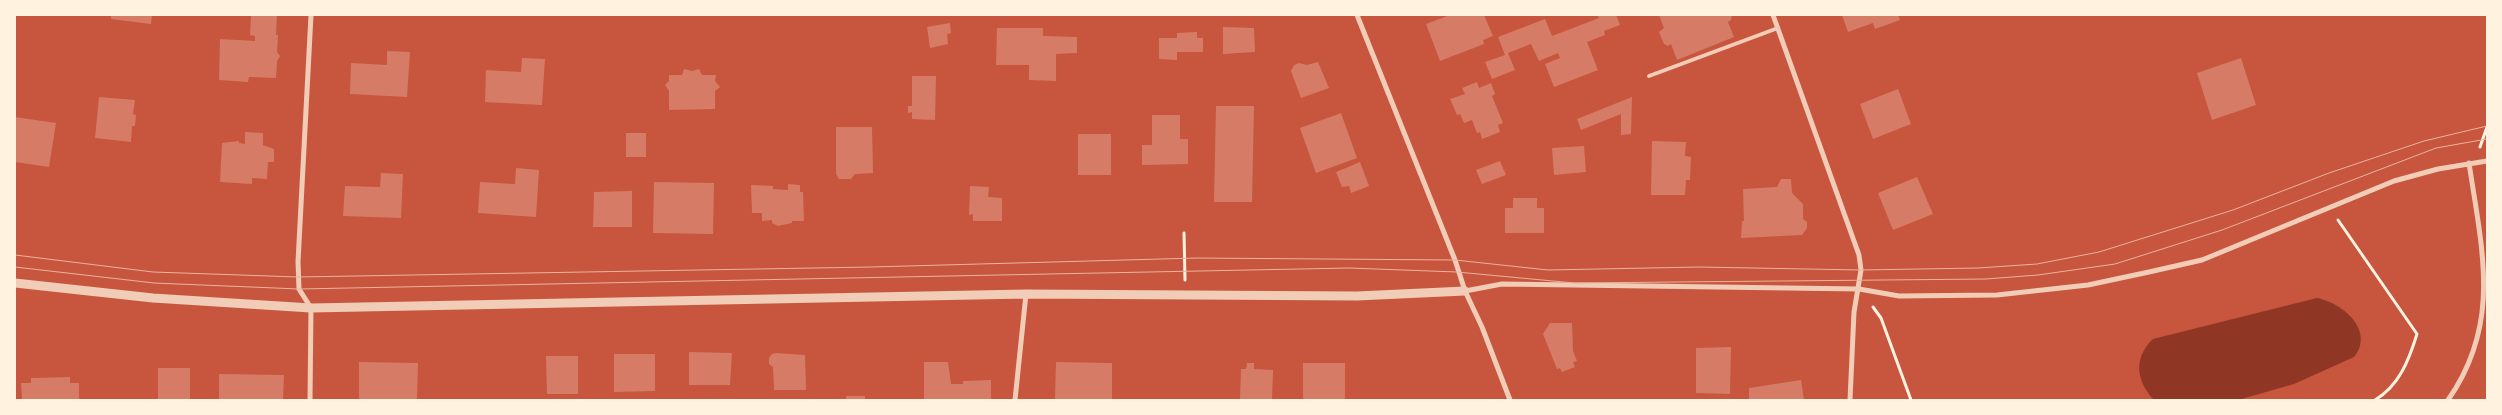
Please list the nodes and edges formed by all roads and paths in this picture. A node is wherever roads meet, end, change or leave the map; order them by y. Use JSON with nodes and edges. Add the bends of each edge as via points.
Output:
{"nodes":[{"id":1,"x":311,"y":15,"type":"edge"},
{"id":2,"x":1357,"y":15,"type":"edge"},
{"id":3,"x":1773,"y":15,"type":"edge"},
{"id":4,"x":1778,"y":28,"type":"junction"},
{"id":5,"x":1649,"y":76,"type":"dead end"},
{"id":6,"x":2487,"y":127,"type":"edge"},
{"id":7,"x":2487,"y":150,"type":"edge"},
{"id":8,"x":2487,"y":161,"type":"edge"},
{"id":9,"x":2469,"y":163,"type":"junction"},
{"id":10,"x":2331,"y":206,"type":"junction"},
{"id":11,"x":1184,"y":233,"type":"dead end"},
{"id":12,"x":15,"y":283,"type":"edge"},
{"id":13,"x":1859,"y":288,"type":"junction"},
{"id":14,"x":1465,"y":291,"type":"junction"},
{"id":15,"x":1026,"y":294,"type":"junction"},
{"id":16,"x":1184,"y":295,"type":"junction"},
{"id":17,"x":311,"y":308,"type":"junction"},
{"id":18,"x":310,"y":400,"type":"edge"},
{"id":19,"x":1016,"y":400,"type":"edge"},
{"id":20,"x":1510,"y":400,"type":"edge"},
{"id":21,"x":1850,"y":400,"type":"edge"},
{"id":22,"x":1911,"y":400,"type":"edge"},
{"id":23,"x":2375,"y":400,"type":"edge"},
{"id":24,"x":2448,"y":400,"type":"edge"}],
"edges":[{"from":1,"to":17,"type":"street","via":[[298,262],[299,289]]},
{"from":2,"to":14,"type":"street"},
{"from":3,"to":4,"type":"street"},
{"from":4,"to":5,"type":"lane"},
{"from":4,"to":13,"type":"street","via":[[1859,255]]},
{"from":6,"to":7,"type":"path","via":[[2479,150]]},
{"from":8,"to":9,"type":"street"},
{"from":9,"to":10,"type":"street","via":[[2394,181]]},
{"from":9,"to":24,"type":"street","via":[[2481,241],[2485,308],[2472,360]]},
{"from":10,"to":13,"type":"street","via":[[2202,260],[2088,285],[1997,295],[1899,296]]},
{"from":10,"to":23,"type":"path","via":[[2339,224],[2417,334],[2408,364],[2385,394]]},
{"from":11,"to":16,"type":"path"},
{"from":12,"to":17,"type":"street","via":[[153,298]]},
{"from":13,"to":14,"type":"street","via":[[1502,284]]},
{"from":13,"to":21,"type":"street","via":[[1854,312]]},
{"from":13,"to":22,"type":"path","via":[[1882,318]]},
{"from":14,"to":16,"type":"street","via":[[1357,296]]},
{"from":14,"to":20,"type":"street"},
{"from":15,"to":16,"type":"street"},
{"from":15,"to":17,"type":"street"},
{"from":15,"to":19,"type":"street"},
{"from":17,"to":18,"type":"street"}]}
